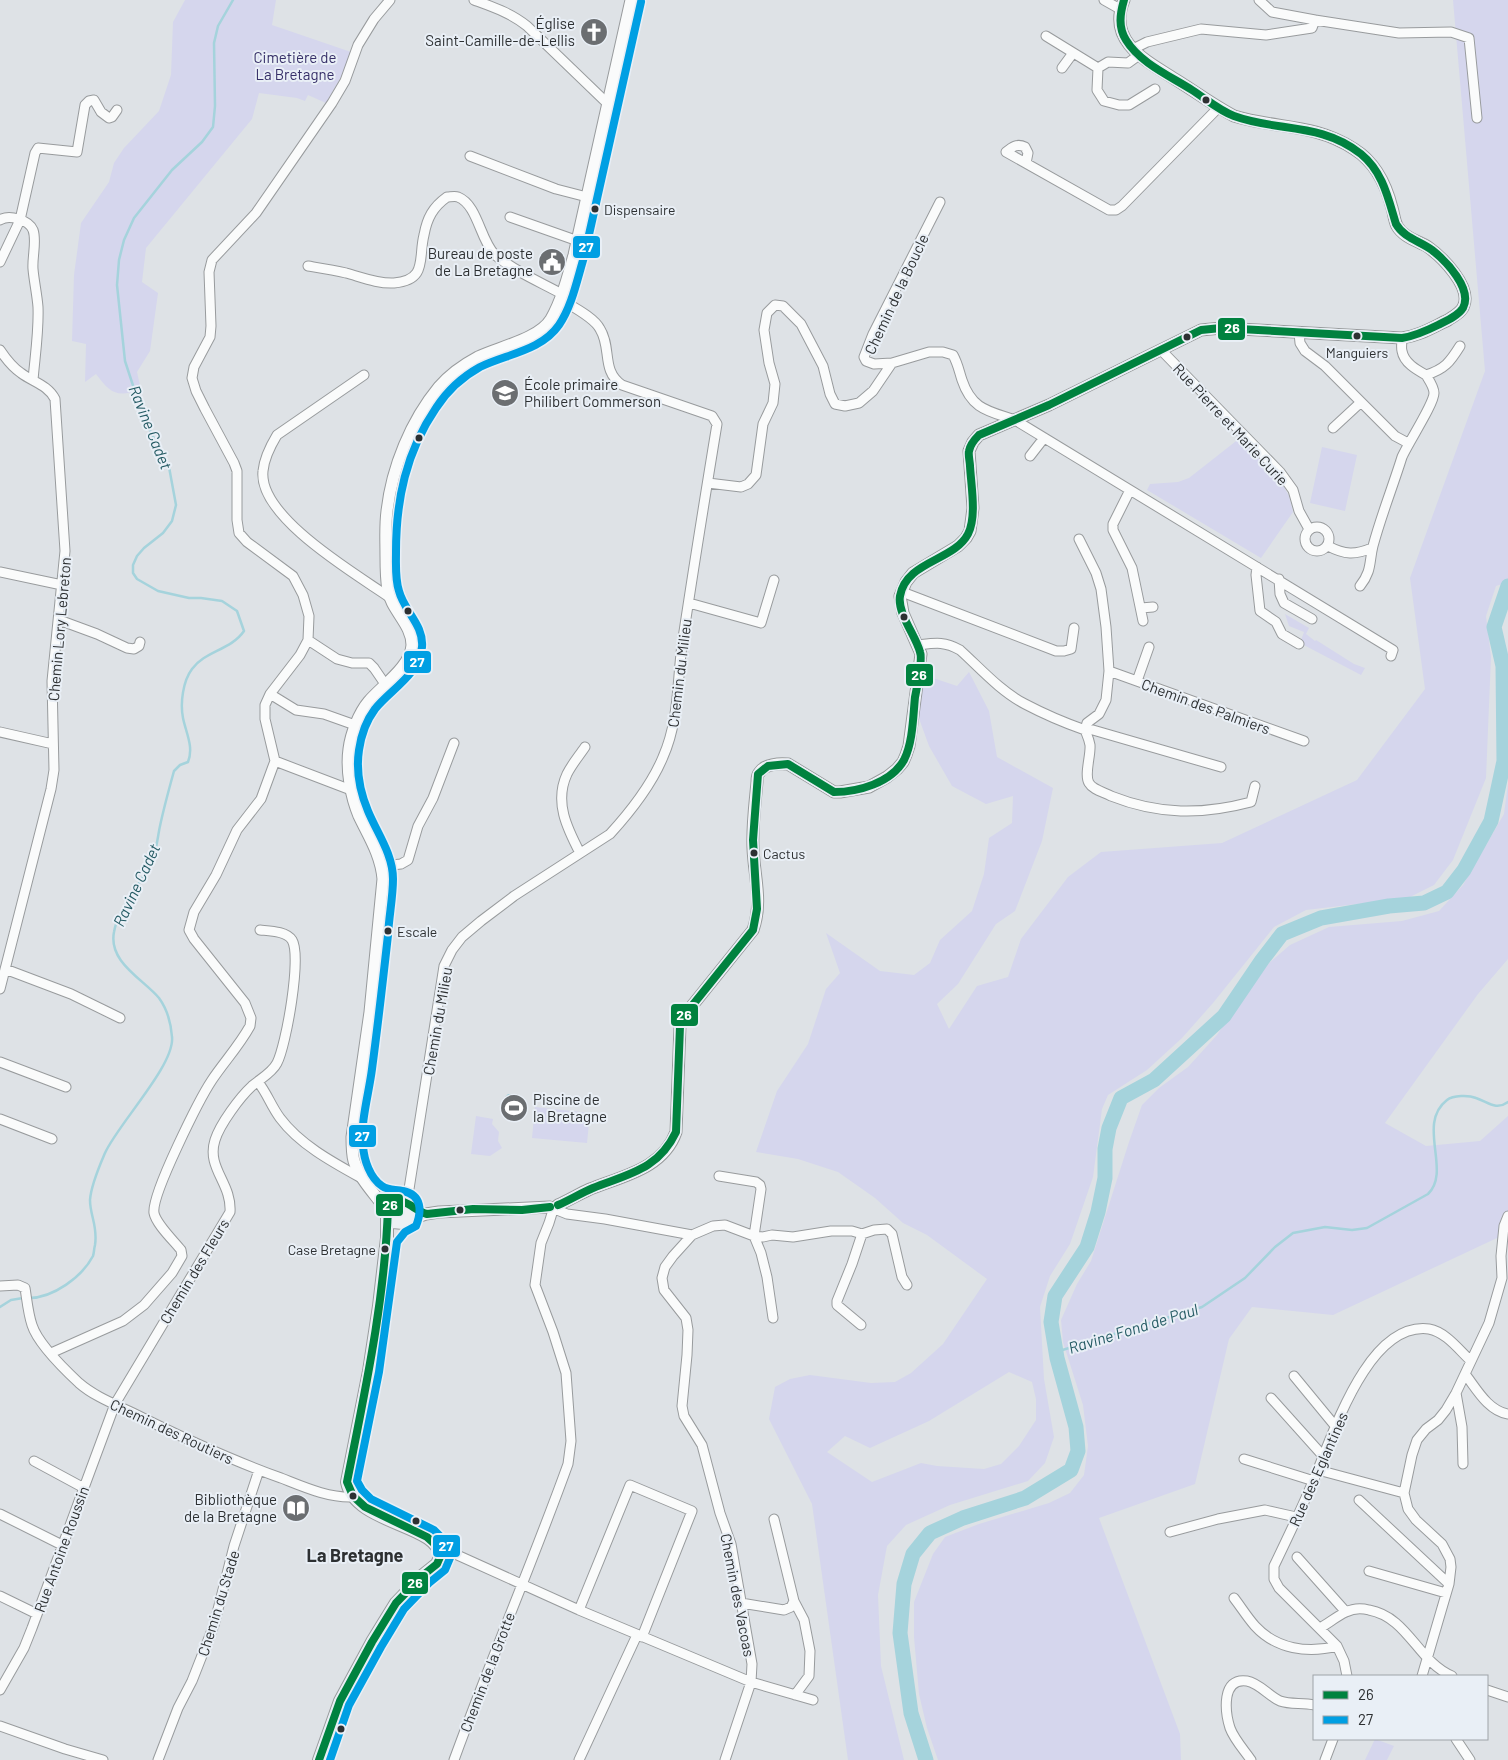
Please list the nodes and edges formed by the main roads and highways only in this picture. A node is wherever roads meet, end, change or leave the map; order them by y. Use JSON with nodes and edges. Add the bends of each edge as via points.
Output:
{"nodes":[{"id":1,"x":399,"y":1210,"type":"road end"},
{"id":2,"x":319,"y":1760,"type":"edge"}],
"edges":[{"from":1,"to":2,"type":"main road","via":[[387,1238],[369,1370],[348,1476],[349,1489],[353,1497],[376,1514],[430,1538],[441,1551],[437,1564],[396,1603],[372,1642],[340,1701]]}]}
